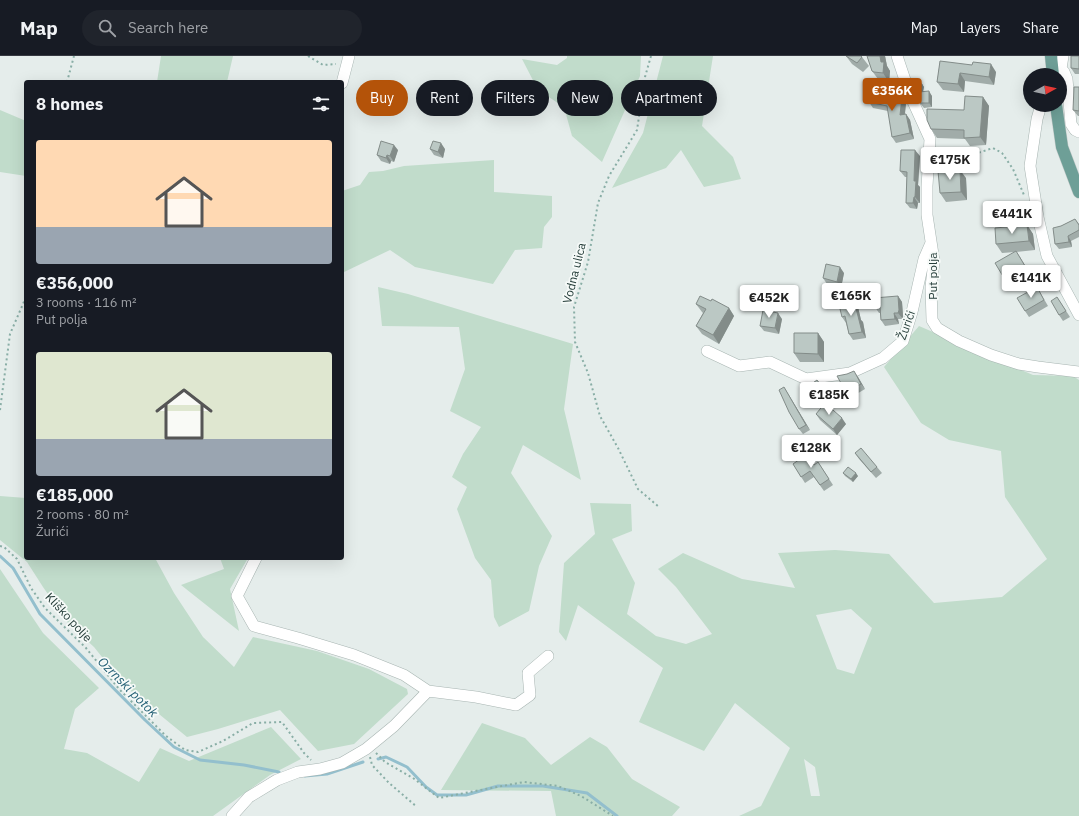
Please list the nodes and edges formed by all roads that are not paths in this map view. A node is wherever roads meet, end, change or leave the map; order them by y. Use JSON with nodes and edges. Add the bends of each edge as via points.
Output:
{"nodes":[{"id":1,"x":897,"y":56,"type":"edge"},
{"id":2,"x":1051,"y":56,"type":"edge"},
{"id":3,"x":1063,"y":56,"type":"edge"},
{"id":4,"x":348,"y":60,"type":"edge"},
{"id":5,"x":1055,"y":68,"type":"edge"},
{"id":6,"x":1059,"y":68,"type":"edge"},
{"id":7,"x":1067,"y":78,"type":"edge"},
{"id":8,"x":343,"y":80,"type":"edge"},
{"id":9,"x":1039,"y":112,"type":"edge"},
{"id":10,"x":1057,"y":112,"type":"edge"},
{"id":11,"x":1079,"y":132,"type":"edge"},
{"id":12,"x":1079,"y":192,"type":"edge"},
{"id":13,"x":931,"y":243,"type":"junction"},
{"id":14,"x":1079,"y":315,"type":"edge"},
{"id":15,"x":707,"y":351,"type":"dead end"},
{"id":16,"x":1079,"y":372,"type":"edge"},
{"id":17,"x":255,"y":560,"type":"edge"},
{"id":18,"x":548,"y":656,"type":"dead end"},
{"id":19,"x":428,"y":690,"type":"junction"},
{"id":20,"x":232,"y":816,"type":"edge"}],
"edges":[{"from":1,"to":13,"type":"street","name":"Put polja","via":[[910,96],[930,139],[927,215]]},
{"from":2,"to":5,"type":"main road"},
{"from":3,"to":6,"type":"street"},
{"from":4,"to":8,"type":"street"},
{"from":7,"to":11,"type":"street","via":[[1071,124]]},
{"from":9,"to":14,"type":"street","via":[[1030,166],[1038,217],[1047,256]]},
{"from":10,"to":12,"type":"main road","via":[[1062,147]]},
{"from":13,"to":15,"type":"street","name":"Žurići","via":[[924,259],[912,312],[902,341],[883,358],[850,373],[806,379],[770,362],[739,366]]},
{"from":13,"to":16,"type":"street","name":"Put polja","via":[[934,261],[931,286],[932,320],[936,328],[991,355],[1019,364]]},
{"from":17,"to":19,"type":"street","via":[[237,596],[254,626],[354,656],[404,675]]},
{"from":18,"to":19,"type":"street","via":[[528,673],[530,695],[516,705],[476,696]]},
{"from":19,"to":20,"type":"street","via":[[394,726],[367,748],[342,763],[298,772],[277,780],[249,797]]}]}
